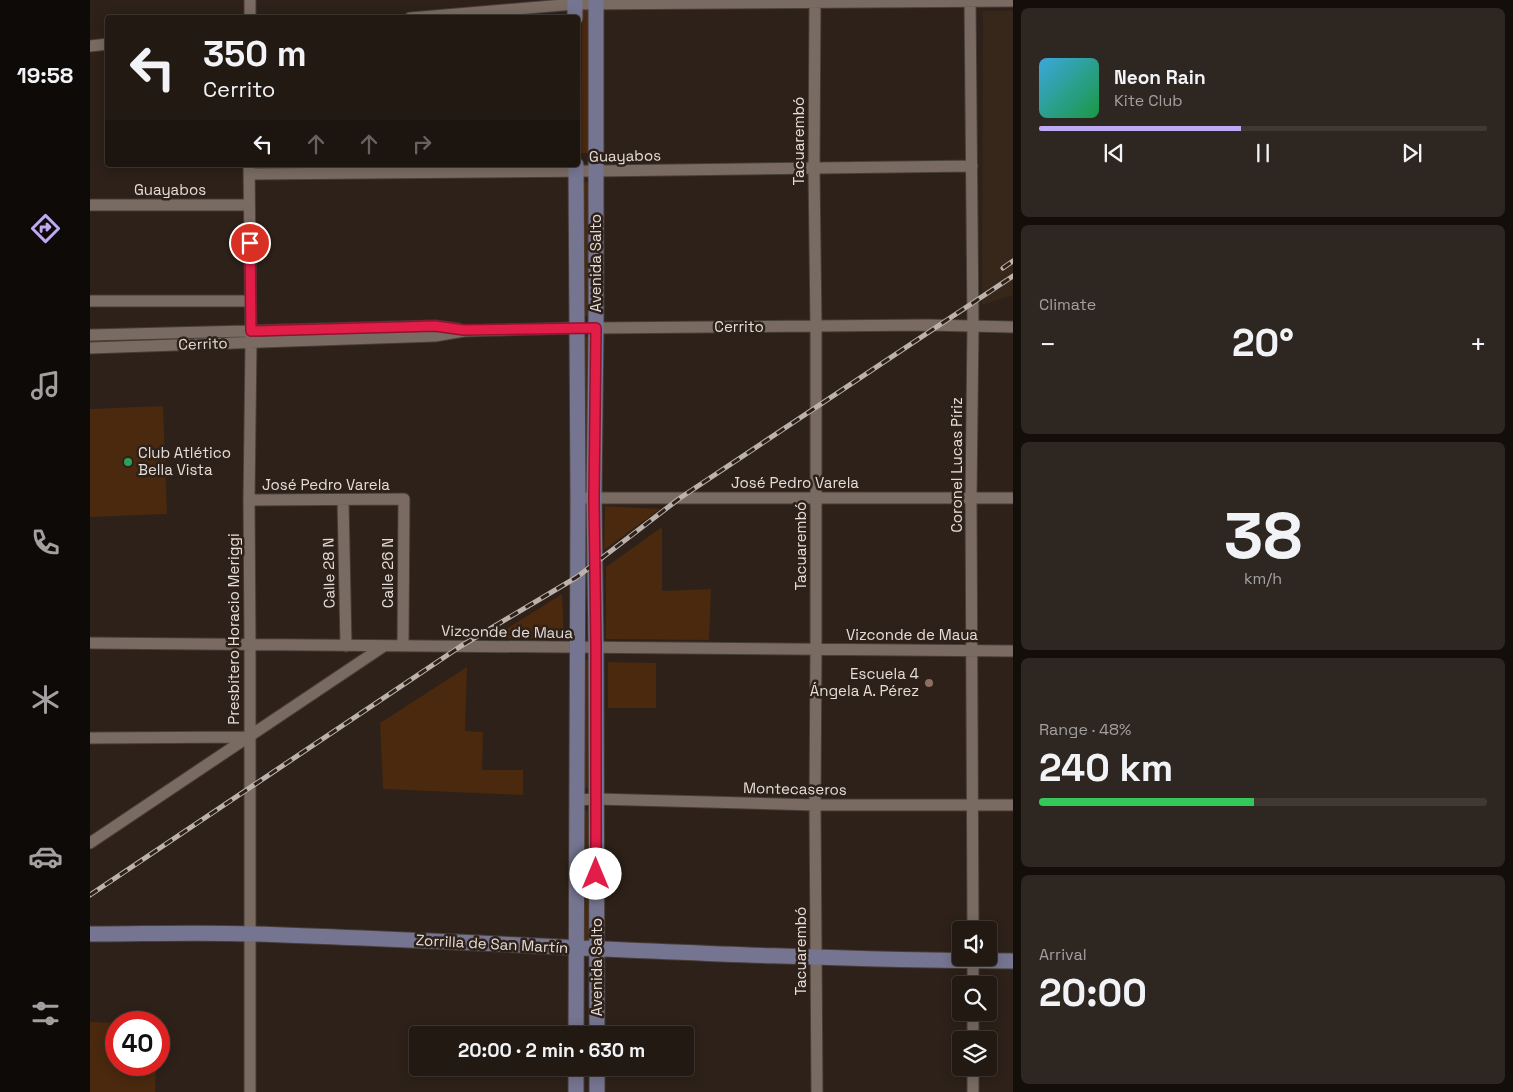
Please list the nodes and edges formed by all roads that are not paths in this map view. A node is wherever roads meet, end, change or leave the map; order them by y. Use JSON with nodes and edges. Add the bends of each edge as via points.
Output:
{"nodes":[{"id":1,"x":250,"y":0,"type":"edge"},
{"id":2,"x":815,"y":1,"type":"edge"},
{"id":3,"x":970,"y":1,"type":"edge"},
{"id":4,"x":1013,"y":1,"type":"edge"},
{"id":5,"x":596,"y":2,"type":"edge"},
{"id":6,"x":575,"y":7,"type":"edge"},
{"id":7,"x":250,"y":15,"type":"edge"},
{"id":8,"x":455,"y":15,"type":"edge"},
{"id":9,"x":105,"y":44,"type":"edge"},
{"id":10,"x":90,"y":46,"type":"edge"},
{"id":11,"x":972,"y":166,"type":"junction"},
{"id":12,"x":576,"y":168,"type":"edge"},
{"id":13,"x":814,"y":169,"type":"junction"},
{"id":14,"x":249,"y":170,"type":"edge"},
{"id":15,"x":596,"y":171,"type":"junction"},
{"id":16,"x":90,"y":205,"type":"edge"},
{"id":17,"x":249,"y":205,"type":"junction"},
{"id":18,"x":90,"y":301,"type":"edge"},
{"id":19,"x":250,"y":301,"type":"junction"},
{"id":20,"x":816,"y":326,"type":"junction"},
{"id":21,"x":973,"y":326,"type":"junction"},
{"id":22,"x":1013,"y":327,"type":"edge"},
{"id":23,"x":576,"y":328,"type":"junction"},
{"id":24,"x":596,"y":328,"type":"junction"},
{"id":25,"x":90,"y":335,"type":"edge"},
{"id":26,"x":251,"y":337,"type":"junction"},
{"id":27,"x":90,"y":348,"type":"edge"},
{"id":28,"x":578,"y":498,"type":"junction"},
{"id":29,"x":594,"y":498,"type":"junction"},
{"id":30,"x":816,"y":498,"type":"junction"},
{"id":31,"x":971,"y":498,"type":"junction"},
{"id":32,"x":1013,"y":498,"type":"edge"},
{"id":33,"x":249,"y":500,"type":"junction"},
{"id":34,"x":344,"y":500,"type":"junction"},
{"id":35,"x":404,"y":500,"type":"joint"},
{"id":36,"x":90,"y":642,"type":"edge"},
{"id":37,"x":250,"y":644,"type":"junction"},
{"id":38,"x":346,"y":646,"type":"junction"},
{"id":39,"x":384,"y":646,"type":"junction"},
{"id":40,"x":403,"y":646,"type":"junction"},
{"id":41,"x":577,"y":648,"type":"junction"},
{"id":42,"x":596,"y":648,"type":"junction"},
{"id":43,"x":816,"y":649,"type":"junction"},
{"id":44,"x":972,"y":650,"type":"junction"},
{"id":45,"x":1013,"y":651,"type":"edge"},
{"id":46,"x":249,"y":737,"type":"junction"},
{"id":47,"x":90,"y":738,"type":"edge"},
{"id":48,"x":576,"y":800,"type":"junction"},
{"id":49,"x":596,"y":800,"type":"junction"},
{"id":50,"x":815,"y":804,"type":"junction"},
{"id":51,"x":1013,"y":805,"type":"edge"},
{"id":52,"x":972,"y":806,"type":"junction"},
{"id":53,"x":90,"y":844,"type":"edge"},
{"id":54,"x":973,"y":921,"type":"edge"},
{"id":55,"x":90,"y":934,"type":"edge"},
{"id":56,"x":250,"y":934,"type":"junction"},
{"id":57,"x":576,"y":948,"type":"junction"},
{"id":58,"x":597,"y":949,"type":"junction"},
{"id":59,"x":816,"y":957,"type":"junction"},
{"id":60,"x":952,"y":959,"type":"edge"},
{"id":61,"x":997,"y":960,"type":"edge"},
{"id":62,"x":1013,"y":961,"type":"edge"},
{"id":63,"x":576,"y":1026,"type":"edge"},
{"id":64,"x":597,"y":1026,"type":"edge"},
{"id":65,"x":576,"y":1076,"type":"edge"},
{"id":66,"x":597,"y":1076,"type":"edge"},
{"id":67,"x":973,"y":1076,"type":"edge"},
{"id":68,"x":250,"y":1092,"type":"edge"},
{"id":69,"x":576,"y":1092,"type":"edge"},
{"id":70,"x":597,"y":1092,"type":"edge"},
{"id":71,"x":817,"y":1092,"type":"edge"},
{"id":72,"x":973,"y":1092,"type":"edge"}],
"edges":[{"from":1,"to":7,"type":"street"},
{"from":2,"to":3,"type":"street"},
{"from":2,"to":5,"type":"street"},
{"from":2,"to":13,"type":"street","name":"Tacuarembó"},
{"from":3,"to":4,"type":"street"},
{"from":3,"to":11,"type":"street","name":"Coronel Lucas Píriz"},
{"from":5,"to":6,"type":"street"},
{"from":5,"to":15,"type":"street","name":"Avenida Salto"},
{"from":6,"to":8,"type":"street"},
{"from":9,"to":10,"type":"street"},
{"from":11,"to":13,"type":"street","name":"Guayabos"},
{"from":11,"to":21,"type":"street","name":"Coronel Lucas Píriz"},
{"from":12,"to":14,"type":"street","name":"Guayabos"},
{"from":12,"to":15,"type":"street","name":"Guayabos"},
{"from":12,"to":23,"type":"street","name":"Avenida Salto"},
{"from":13,"to":15,"type":"street","name":"Guayabos"},
{"from":13,"to":20,"type":"street","name":"Tacuarembó"},
{"from":14,"to":17,"type":"street","name":"Presbítero Horacio Meriggi"},
{"from":15,"to":24,"type":"street","name":"Avenida Salto"},
{"from":16,"to":17,"type":"street","name":"Guayabos"},
{"from":17,"to":19,"type":"street","name":"Presbítero Horacio Meriggi"},
{"from":18,"to":19,"type":"street"},
{"from":19,"to":26,"type":"street","name":"Presbítero Horacio Meriggi"},
{"from":20,"to":21,"type":"street","name":"Cerrito"},
{"from":20,"to":24,"type":"street","name":"Cerrito"},
{"from":20,"to":30,"type":"street","name":"Tacuarembó"},
{"from":21,"to":22,"type":"street","name":"Cerrito"},
{"from":21,"to":31,"type":"street","name":"Coronel Lucas Píriz"},
{"from":23,"to":24,"type":"street","name":"Cerrito"},
{"from":23,"to":26,"type":"street","name":"Cerrito","via":[[464,330],[435,336]]},
{"from":23,"to":28,"type":"street","name":"Avenida Salto"},
{"from":24,"to":29,"type":"street","name":"Avenida Salto"},
{"from":25,"to":26,"type":"street","name":"Cerrito"},
{"from":26,"to":27,"type":"street","name":"Cerrito"},
{"from":26,"to":33,"type":"street","name":"Presbítero Horacio Meriggi"},
{"from":28,"to":29,"type":"street","name":"José Pedro Varela"},
{"from":28,"to":41,"type":"street","name":"Avenida Salto"},
{"from":29,"to":30,"type":"street","name":"José Pedro Varela"},
{"from":29,"to":42,"type":"street","name":"Avenida Salto"},
{"from":30,"to":31,"type":"street","name":"José Pedro Varela"},
{"from":30,"to":43,"type":"street","name":"Tacuarembó"},
{"from":31,"to":32,"type":"street","name":"José Pedro Varela"},
{"from":31,"to":44,"type":"street","name":"Coronel Lucas Píriz"},
{"from":33,"to":34,"type":"street","name":"José Pedro Varela"},
{"from":33,"to":37,"type":"street","name":"Presbítero Horacio Meriggi"},
{"from":34,"to":35,"type":"street","name":"José Pedro Varela"},
{"from":34,"to":38,"type":"street","name":"Calle 28 N"},
{"from":35,"to":40,"type":"street","name":"Calle 26 N"},
{"from":36,"to":37,"type":"street","name":"Vizconde de Maua"},
{"from":37,"to":38,"type":"street","name":"Vizconde de Maua"},
{"from":37,"to":46,"type":"street","name":"Presbítero Horacio Meriggi"},
{"from":38,"to":39,"type":"street","name":"Vizconde de Maua"},
{"from":39,"to":40,"type":"street","name":"Vizconde de Maua"},
{"from":39,"to":46,"type":"street"},
{"from":40,"to":41,"type":"street","name":"Vizconde de Maua"},
{"from":41,"to":42,"type":"street","name":"Vizconde de Maua"},
{"from":41,"to":48,"type":"street","name":"Avenida Salto"},
{"from":42,"to":43,"type":"street","name":"Vizconde de Maua"},
{"from":42,"to":49,"type":"street","name":"Avenida Salto"},
{"from":43,"to":44,"type":"street","name":"Vizconde de Maua"},
{"from":43,"to":50,"type":"street","name":"Tacuarembó"},
{"from":44,"to":45,"type":"street","name":"Vizconde de Maua"},
{"from":44,"to":52,"type":"street","name":"Coronel Lucas Píriz"},
{"from":46,"to":47,"type":"street"},
{"from":46,"to":53,"type":"street"},
{"from":46,"to":56,"type":"street","name":"Presbítero Horacio Meriggi"},
{"from":48,"to":49,"type":"street","name":"Montecaseros"},
{"from":48,"to":57,"type":"street","name":"Avenida Salto"},
{"from":49,"to":50,"type":"street","name":"Montecaseros"},
{"from":49,"to":58,"type":"street","name":"Avenida Salto"},
{"from":50,"to":52,"type":"street","name":"Montecaseros"},
{"from":50,"to":59,"type":"street","name":"Tacuarembó"},
{"from":51,"to":52,"type":"street","name":"Montecaseros"},
{"from":52,"to":54,"type":"street","name":"Coronel Lucas Píriz"},
{"from":55,"to":56,"type":"street","name":"Zorrilla de San Martín"},
{"from":56,"to":57,"type":"street","name":"Zorrilla de San Martín"},
{"from":56,"to":68,"type":"street","name":"Presbítero Horacio Meriggi"},
{"from":57,"to":58,"type":"street","name":"Zorrilla de San Martín"},
{"from":57,"to":63,"type":"street","name":"Avenida Salto"},
{"from":58,"to":59,"type":"street","name":"Zorrilla de San Martín"},
{"from":58,"to":64,"type":"street","name":"Avenida Salto"},
{"from":59,"to":60,"type":"street","name":"Zorrilla de San Martín"},
{"from":59,"to":71,"type":"street","name":"Tacuarembó"},
{"from":61,"to":62,"type":"street","name":"Zorrilla de San Martín"},
{"from":65,"to":69,"type":"street"},
{"from":66,"to":70,"type":"street"},
{"from":67,"to":72,"type":"street"}]}
